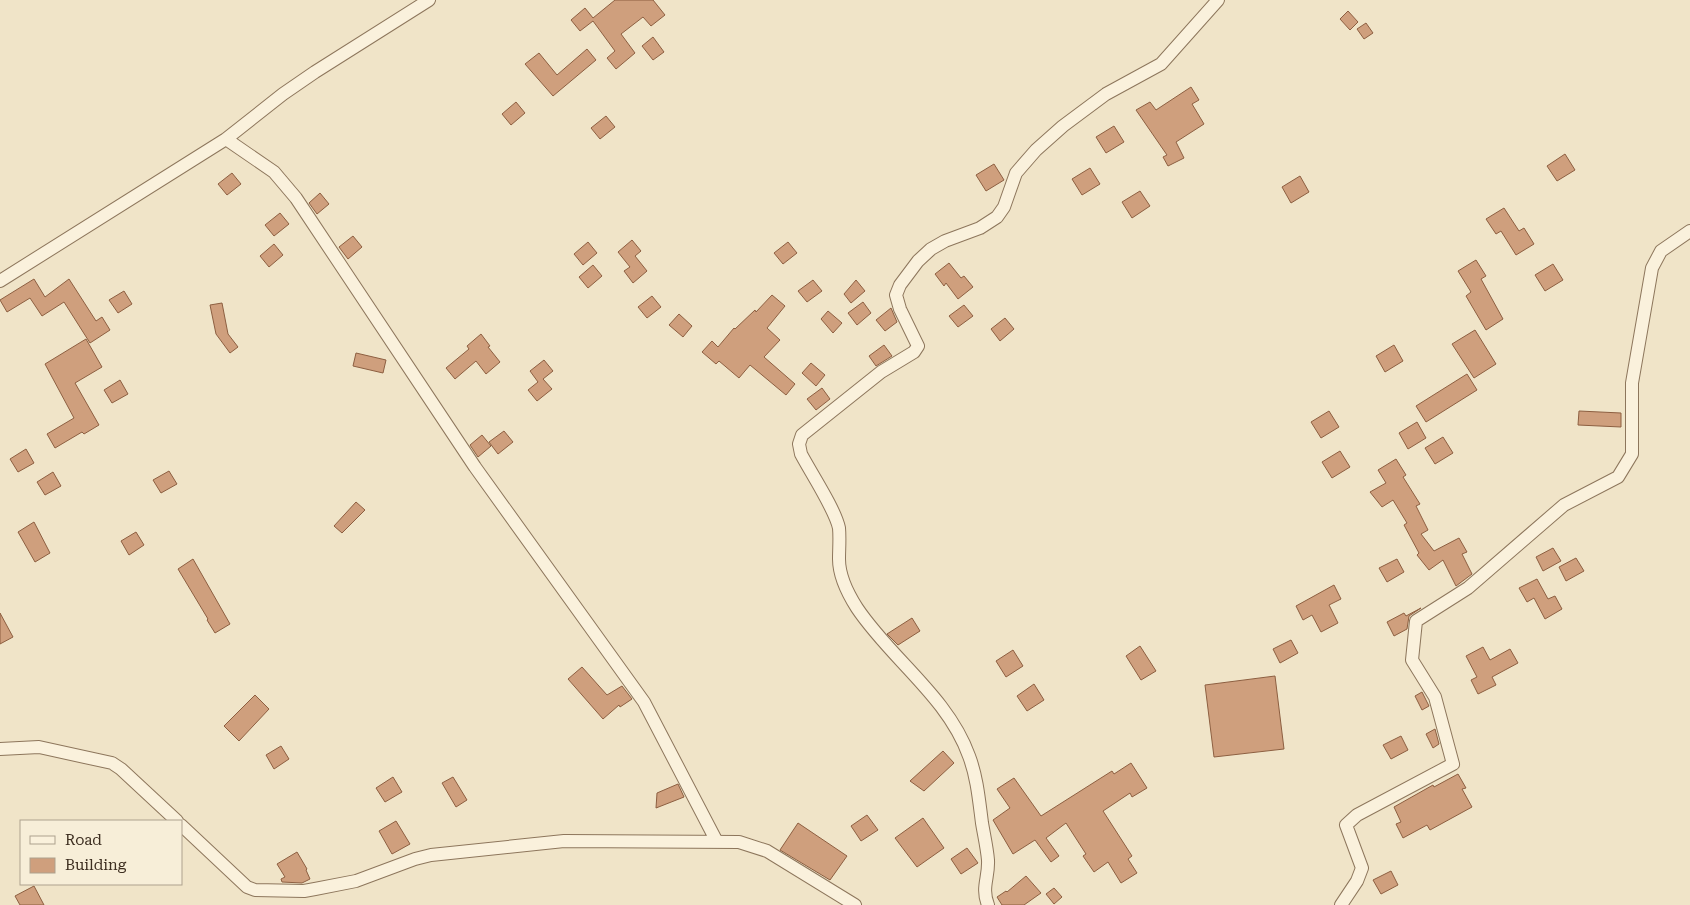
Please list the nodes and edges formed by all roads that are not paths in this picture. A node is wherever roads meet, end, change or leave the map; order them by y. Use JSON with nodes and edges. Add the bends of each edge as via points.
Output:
{"nodes":[{"id":1,"x":429,"y":0,"type":"edge"},
{"id":2,"x":1218,"y":0,"type":"edge"},
{"id":3,"x":226,"y":139,"type":"junction"},
{"id":4,"x":1690,"y":231,"type":"edge"},
{"id":5,"x":0,"y":281,"type":"edge"},
{"id":6,"x":0,"y":749,"type":"edge"},
{"id":7,"x":177,"y":820,"type":"edge"},
{"id":8,"x":182,"y":826,"type":"edge"},
{"id":9,"x":717,"y":842,"type":"junction"},
{"id":10,"x":855,"y":905,"type":"edge"},
{"id":11,"x":988,"y":905,"type":"edge"},
{"id":12,"x":1341,"y":905,"type":"edge"}],
"edges":[{"from":1,"to":3,"type":"street","via":[[315,72]]},
{"from":2,"to":11,"type":"street","via":[[1162,64],[1106,94],[1036,150],[1016,173],[997,218],[945,241],[918,261],[896,295],[918,346],[802,435],[799,444],[838,527],[841,575],[847,590],[877,634],[956,726],[964,744],[974,771],[988,862],[984,896]]},
{"from":3,"to":5,"type":"street"},
{"from":3,"to":9,"type":"street","via":[[274,172],[296,198],[475,467],[644,702]]},
{"from":4,"to":12,"type":"street","via":[[1661,251],[1652,268],[1632,383],[1632,454],[1618,476],[1564,505],[1468,588],[1416,621],[1412,660],[1435,697],[1453,764],[1357,815],[1346,825],[1362,868]]},
{"from":6,"to":7,"type":"street","via":[[39,747],[112,764]]},
{"from":8,"to":9,"type":"street","via":[[255,890],[322,888],[356,881],[423,857],[518,845],[573,840]]},
{"from":9,"to":10,"type":"street","via":[[739,842],[767,852]]}]}
